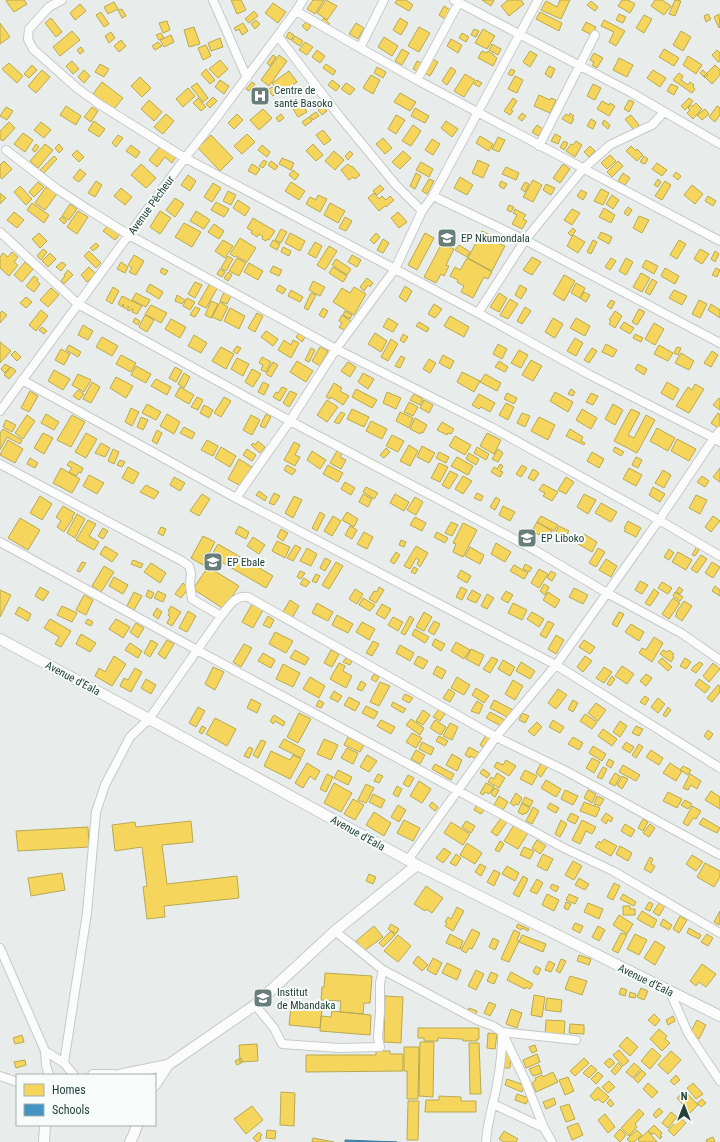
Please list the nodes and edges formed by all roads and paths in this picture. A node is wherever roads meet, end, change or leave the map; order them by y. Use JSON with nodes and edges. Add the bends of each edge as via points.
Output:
{"nodes":[{"id":1,"x":62,"y":0,"type":"edge"},
{"id":2,"x":214,"y":0,"type":"edge"},
{"id":3,"x":304,"y":0,"type":"edge"},
{"id":4,"x":384,"y":0,"type":"edge"},
{"id":5,"x":538,"y":0,"type":"edge"},
{"id":6,"x":457,"y":1,"type":"edge"},
{"id":7,"x":296,"y":11,"type":"junction"},
{"id":8,"x":520,"y":34,"type":"junction"},
{"id":9,"x":595,"y":35,"type":"dead end"},
{"id":10,"x":278,"y":36,"type":"junction"},
{"id":11,"x":360,"y":48,"type":"junction"},
{"id":12,"x":580,"y":66,"type":"junction"},
{"id":13,"x":246,"y":78,"type":"junction"},
{"id":14,"x":417,"y":80,"type":"junction"},
{"id":15,"x":478,"y":112,"type":"junction"},
{"id":16,"x":664,"y":112,"type":"junction"},
{"id":17,"x":720,"y":144,"type":"edge"},
{"id":18,"x":539,"y":146,"type":"junction"},
{"id":19,"x":6,"y":150,"type":"dead end"},
{"id":20,"x":185,"y":158,"type":"junction"},
{"id":21,"x":583,"y":169,"type":"junction"},
{"id":22,"x":433,"y":196,"type":"junction"},
{"id":23,"x":422,"y":211,"type":"junction"},
{"id":24,"x":0,"y":232,"type":"edge"},
{"id":25,"x":129,"y":235,"type":"junction"},
{"id":26,"x":525,"y":240,"type":"junction"},
{"id":27,"x":720,"y":241,"type":"edge"},
{"id":28,"x":395,"y":269,"type":"junction"},
{"id":29,"x":78,"y":304,"type":"junction"},
{"id":30,"x":478,"y":313,"type":"junction"},
{"id":31,"x":720,"y":343,"type":"edge"},
{"id":32,"x":336,"y":349,"type":"junction"},
{"id":33,"x":22,"y":380,"type":"junction"},
{"id":34,"x":0,"y":411,"type":"edge"},
{"id":35,"x":290,"y":421,"type":"junction"},
{"id":36,"x":720,"y":431,"type":"edge"},
{"id":37,"x":717,"y":440,"type":"edge"},
{"id":38,"x":0,"y":464,"type":"edge"},
{"id":39,"x":236,"y":498,"type":"junction"},
{"id":40,"x":659,"y":520,"type":"junction"},
{"id":41,"x":0,"y":542,"type":"edge"},
{"id":42,"x":720,"y":556,"type":"edge"},
{"id":43,"x":607,"y":593,"type":"junction"},
{"id":44,"x":221,"y":616,"type":"junction"},
{"id":45,"x":0,"y":639,"type":"edge"},
{"id":46,"x":197,"y":650,"type":"junction"},
{"id":47,"x":720,"y":660,"type":"edge"},
{"id":48,"x":556,"y":665,"type":"junction"},
{"id":49,"x":149,"y":719,"type":"junction"},
{"id":50,"x":496,"y":736,"type":"junction"},
{"id":51,"x":720,"y":768,"type":"edge"},
{"id":52,"x":458,"y":790,"type":"junction"},
{"id":53,"x":720,"y":855,"type":"edge"},
{"id":54,"x":412,"y":863,"type":"junction"},
{"id":55,"x":335,"y":931,"type":"junction"},
{"id":56,"x":720,"y":933,"type":"edge"},
{"id":57,"x":0,"y":948,"type":"edge"},
{"id":58,"x":384,"y":970,"type":"junction"},
{"id":59,"x":670,"y":992,"type":"junction"},
{"id":60,"x":255,"y":1005,"type":"junction"},
{"id":61,"x":720,"y":1016,"type":"edge"},
{"id":62,"x":502,"y":1032,"type":"junction"},
{"id":63,"x":576,"y":1040,"type":"dead end"},
{"id":64,"x":45,"y":1051,"type":"junction"},
{"id":65,"x":64,"y":1063,"type":"junction"},
{"id":66,"x":168,"y":1066,"type":"junction"},
{"id":67,"x":49,"y":1074,"type":"edge"},
{"id":68,"x":73,"y":1074,"type":"edge"},
{"id":69,"x":124,"y":1074,"type":"edge"},
{"id":70,"x":0,"y":1076,"type":"edge"},
{"id":71,"x":720,"y":1081,"type":"edge"},
{"id":72,"x":16,"y":1082,"type":"edge"},
{"id":73,"x":156,"y":1084,"type":"edge"},
{"id":74,"x":493,"y":1104,"type":"junction"},
{"id":75,"x":45,"y":1126,"type":"edge"},
{"id":76,"x":137,"y":1126,"type":"edge"},
{"id":77,"x":544,"y":1128,"type":"junction"},
{"id":78,"x":44,"y":1142,"type":"edge"},
{"id":79,"x":130,"y":1142,"type":"edge"},
{"id":80,"x":486,"y":1142,"type":"edge"},
{"id":81,"x":552,"y":1142,"type":"edge"}],
"edges":[{"from":1,"to":20,"type":"street","via":[[48,7],[29,29],[28,39],[32,49],[99,104]]},
{"from":2,"to":13,"type":"street"},
{"from":3,"to":7,"type":"street","name":"Avenue Pêcheur"},
{"from":4,"to":11,"type":"street"},
{"from":5,"to":8,"type":"street"},
{"from":6,"to":8,"type":"street"},
{"from":6,"to":14,"type":"street"},
{"from":7,"to":10,"type":"street","name":"Avenue Pêcheur"},
{"from":7,"to":11,"type":"street"},
{"from":8,"to":12,"type":"street"},
{"from":8,"to":15,"type":"street"},
{"from":9,"to":12,"type":"street"},
{"from":10,"to":13,"type":"street","name":"Avenue Pêcheur"},
{"from":10,"to":23,"type":"street","via":[[340,117],[396,185]]},
{"from":11,"to":14,"type":"street"},
{"from":12,"to":16,"type":"street"},
{"from":12,"to":18,"type":"street"},
{"from":13,"to":20,"type":"street","name":"Avenue Pêcheur"},
{"from":14,"to":15,"type":"street"},
{"from":15,"to":18,"type":"street"},
{"from":15,"to":22,"type":"street"},
{"from":16,"to":17,"type":"street"},
{"from":16,"to":21,"type":"street","via":[[652,125],[610,145]]},
{"from":18,"to":21,"type":"street"},
{"from":19,"to":25,"type":"street","via":[[64,193]]},
{"from":20,"to":25,"type":"street","name":"Avenue Pêcheur"},
{"from":20,"to":28,"type":"street"},
{"from":21,"to":26,"type":"street"},
{"from":21,"to":27,"type":"street"},
{"from":22,"to":23,"type":"street"},
{"from":22,"to":26,"type":"street"},
{"from":23,"to":28,"type":"street"},
{"from":24,"to":29,"type":"street"},
{"from":25,"to":29,"type":"street","name":"Avenue Pêcheur"},
{"from":25,"to":32,"type":"street"},
{"from":26,"to":30,"type":"street"},
{"from":26,"to":31,"type":"street"},
{"from":28,"to":30,"type":"street"},
{"from":28,"to":32,"type":"street"},
{"from":29,"to":33,"type":"street","name":"Avenue Pêcheur"},
{"from":29,"to":35,"type":"street"},
{"from":30,"to":37,"type":"street","via":[[590,375]]},
{"from":32,"to":35,"type":"street"},
{"from":32,"to":40,"type":"street","via":[[493,428]]},
{"from":33,"to":34,"type":"street","name":"Avenue Pêcheur"},
{"from":33,"to":39,"type":"street"},
{"from":35,"to":39,"type":"street"},
{"from":35,"to":43,"type":"street","via":[[533,549]]},
{"from":36,"to":37,"type":"street"},
{"from":37,"to":40,"type":"street"},
{"from":38,"to":44,"type":"street","via":[[189,566],[192,599]]},
{"from":39,"to":48,"type":"street"},
{"from":40,"to":42,"type":"street"},
{"from":40,"to":43,"type":"street"},
{"from":41,"to":46,"type":"street"},
{"from":43,"to":47,"type":"street","via":[[681,633]]},
{"from":43,"to":48,"type":"street"},
{"from":44,"to":46,"type":"street"},
{"from":44,"to":50,"type":"street","via":[[236,599],[248,598]]},
{"from":45,"to":49,"type":"street","name":"Avenue d'Eala"},
{"from":46,"to":49,"type":"street"},
{"from":46,"to":52,"type":"street"},
{"from":48,"to":50,"type":"street"},
{"from":48,"to":51,"type":"street"},
{"from":49,"to":54,"type":"street","name":"Avenue d'Eala"},
{"from":49,"to":65,"type":"street","via":[[130,737],[105,785],[96,812],[87,913]]},
{"from":50,"to":52,"type":"street"},
{"from":50,"to":53,"type":"street"},
{"from":52,"to":54,"type":"street"},
{"from":52,"to":56,"type":"street","via":[[612,871]]},
{"from":54,"to":55,"type":"street"},
{"from":54,"to":59,"type":"street","name":"Avenue d'Eala"},
{"from":55,"to":58,"type":"street"},
{"from":55,"to":60,"type":"street"},
{"from":57,"to":64,"type":"street"},
{"from":58,"to":60,"type":"street","via":[[380,983],[380,1047],[339,1048],[282,1044],[274,1028]]},
{"from":58,"to":62,"type":"street"},
{"from":59,"to":61,"type":"street","name":"Avenue d'Eala"},
{"from":59,"to":71,"type":"street","via":[[688,1033]]},
{"from":60,"to":66,"type":"street"},
{"from":62,"to":63,"type":"street"},
{"from":62,"to":74,"type":"street"},
{"from":62,"to":77,"type":"street"},
{"from":64,"to":65,"type":"street"},
{"from":64,"to":67,"type":"street"},
{"from":65,"to":68,"type":"street"},
{"from":66,"to":69,"type":"street"},
{"from":66,"to":73,"type":"street"},
{"from":70,"to":72,"type":"street"},
{"from":74,"to":77,"type":"street"},
{"from":74,"to":80,"type":"street"},
{"from":75,"to":78,"type":"street"},
{"from":76,"to":79,"type":"street"},
{"from":77,"to":81,"type":"street"}]}
